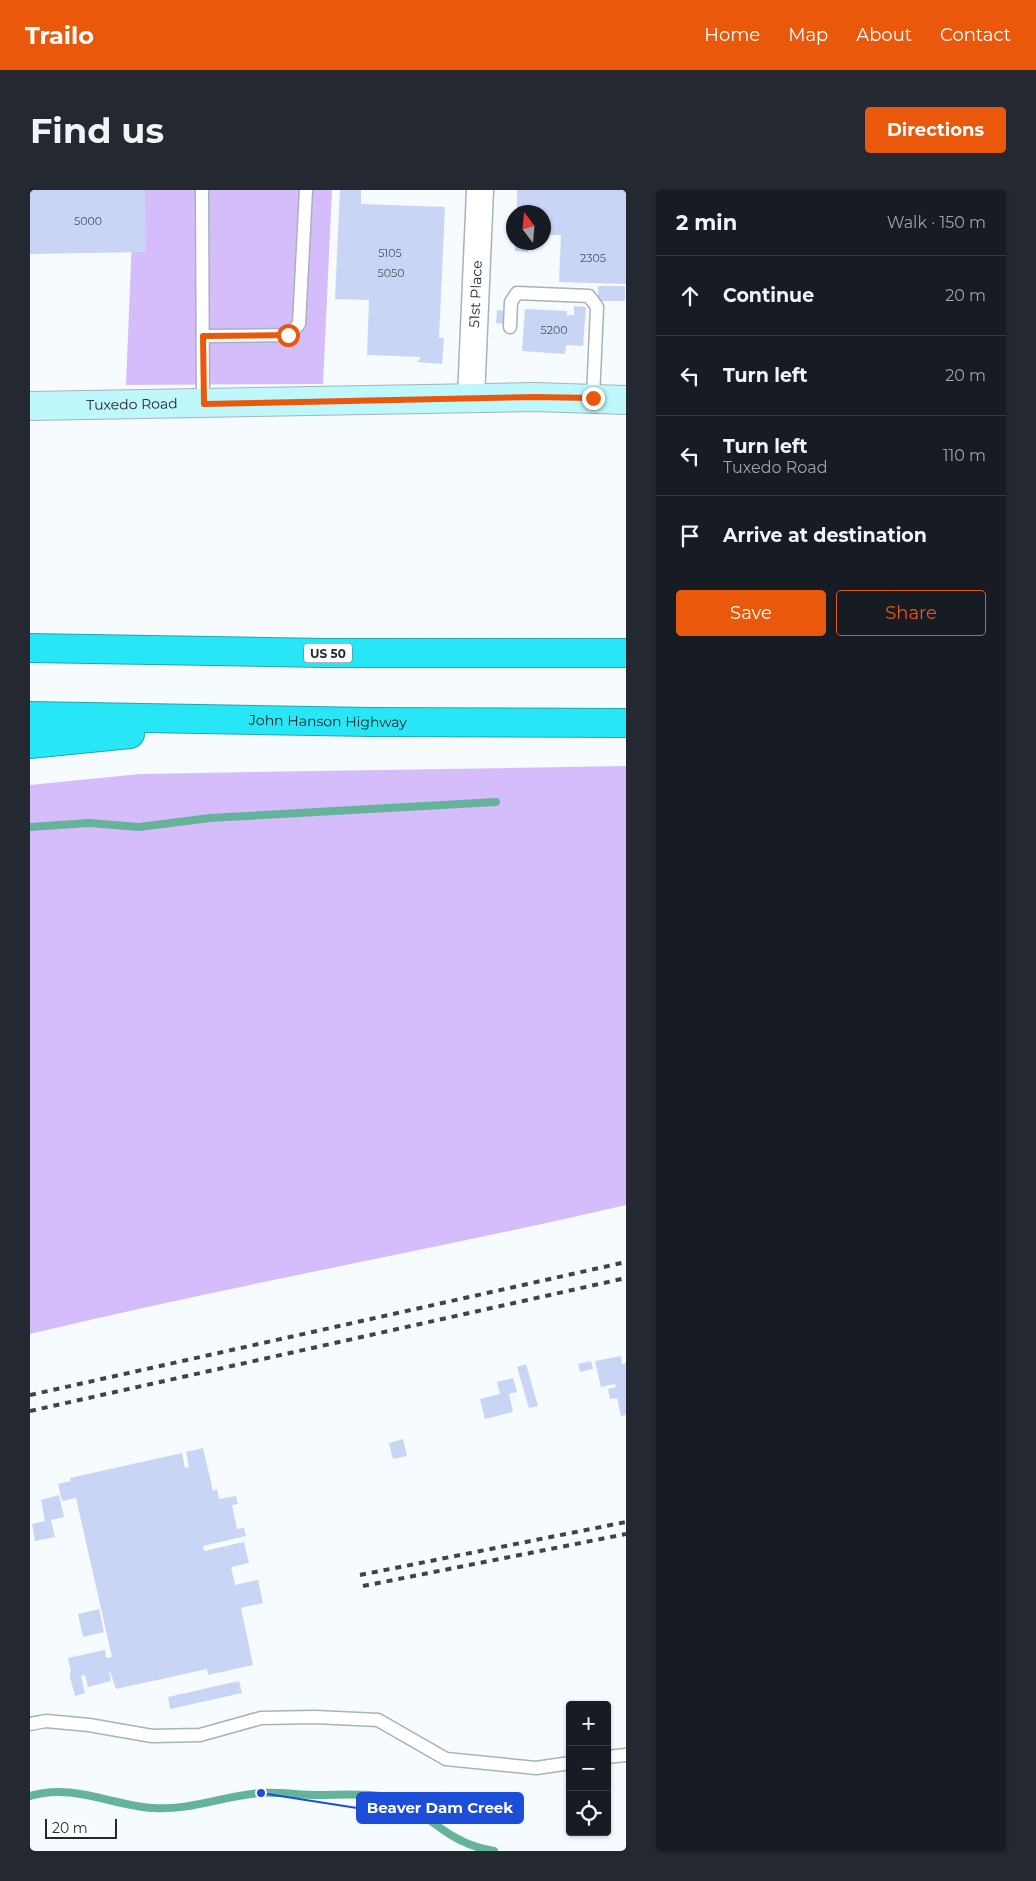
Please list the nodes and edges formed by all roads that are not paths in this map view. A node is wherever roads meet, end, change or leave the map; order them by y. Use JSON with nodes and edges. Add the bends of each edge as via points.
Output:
{"nodes":[{"id":1,"x":202,"y":190,"type":"edge"},
{"id":2,"x":306,"y":190,"type":"edge"},
{"id":3,"x":480,"y":190,"type":"edge"},
{"id":4,"x":510,"y":327,"type":"dead end"},
{"id":5,"x":203,"y":336,"type":"junction"},
{"id":6,"x":471,"y":398,"type":"junction"},
{"id":7,"x":593,"y":398,"type":"junction"},
{"id":8,"x":626,"y":400,"type":"edge"},
{"id":9,"x":204,"y":404,"type":"junction"},
{"id":10,"x":30,"y":406,"type":"edge"},
{"id":11,"x":30,"y":648,"type":"edge"},
{"id":12,"x":626,"y":653,"type":"edge"},
{"id":13,"x":30,"y":716,"type":"edge"},
{"id":14,"x":285,"y":721,"type":"junction"},
{"id":15,"x":626,"y":723,"type":"edge"},
{"id":16,"x":30,"y":744,"type":"edge"},
{"id":17,"x":30,"y":1724,"type":"edge"},
{"id":18,"x":626,"y":1754,"type":"edge"},
{"id":19,"x":611,"y":1756,"type":"edge"},
{"id":20,"x":566,"y":1764,"type":"edge"}],
"edges":[{"from":1,"to":5,"type":"lane"},
{"from":2,"to":5,"type":"lane","via":[[299,324],[295,331],[288,335]]},
{"from":3,"to":6,"type":"street","name":"51st Place"},
{"from":4,"to":7,"type":"lane","via":[[511,302],[518,293],[589,296],[597,307]]},
{"from":5,"to":9,"type":"lane"},
{"from":6,"to":7,"type":"main road","name":"Tuxedo Road"},
{"from":6,"to":9,"type":"main road","name":"Tuxedo Road"},
{"from":7,"to":8,"type":"main road","name":"Tuxedo Road"},
{"from":9,"to":10,"type":"main road","name":"Tuxedo Road"},
{"from":11,"to":12,"type":"highway","number":"US 50"},
{"from":13,"to":14,"type":"highway","name":"John Hanson Highway"},
{"from":14,"to":15,"type":"highway","name":"John Hanson Highway"},
{"from":14,"to":16,"type":"highway"},
{"from":17,"to":20,"type":"lane","via":[[46,1721],[89,1725],[152,1736],[200,1735],[260,1718],[378,1720],[446,1759],[536,1768]]},
{"from":18,"to":19,"type":"lane"}]}
